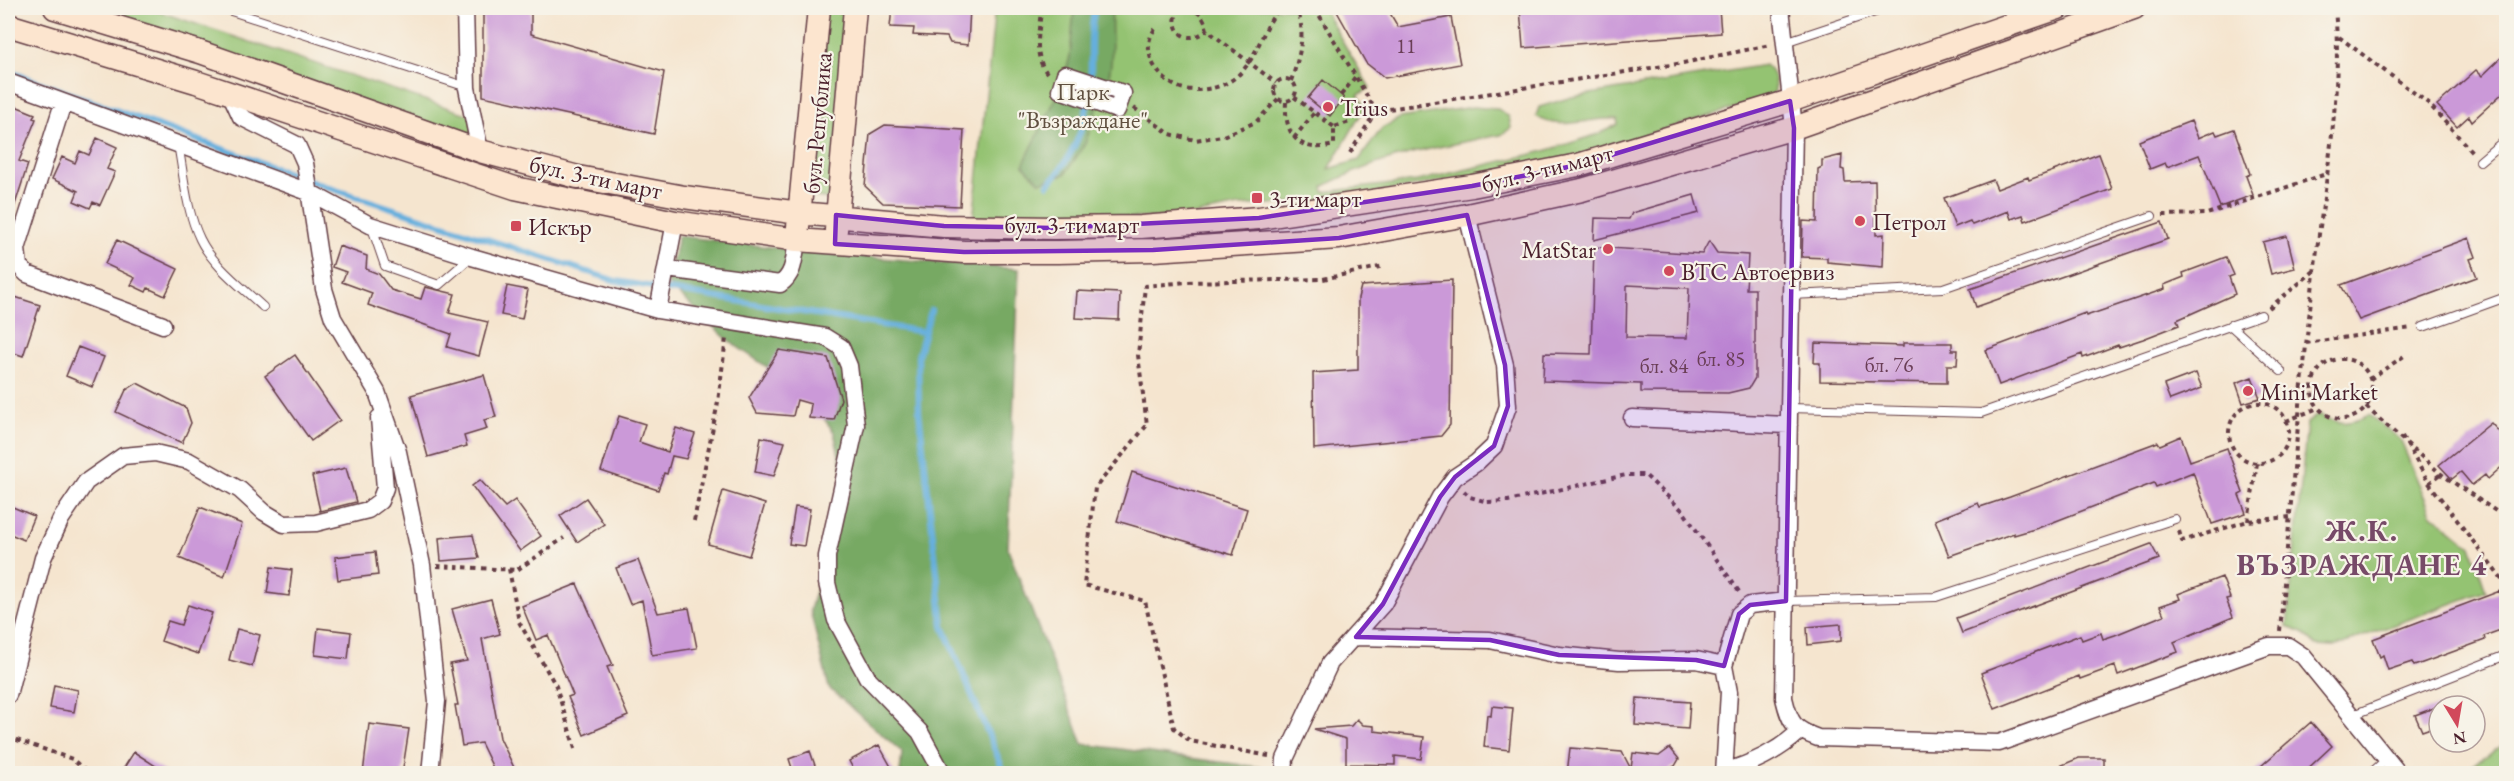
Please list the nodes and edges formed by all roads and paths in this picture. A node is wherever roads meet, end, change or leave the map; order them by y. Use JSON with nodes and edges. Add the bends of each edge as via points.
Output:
{"nodes":[{"id":1,"x":55,"y":8,"type":"edge"},
{"id":2,"x":222,"y":8,"type":"edge"},
{"id":3,"x":465,"y":8,"type":"edge"},
{"id":4,"x":819,"y":8,"type":"edge"},
{"id":5,"x":855,"y":8,"type":"edge"},
{"id":6,"x":1041,"y":8,"type":"edge"},
{"id":7,"x":1179,"y":8,"type":"edge"},
{"id":8,"x":1188,"y":8,"type":"edge"},
{"id":9,"x":1280,"y":8,"type":"edge"},
{"id":10,"x":1297,"y":8,"type":"edge"},
{"id":11,"x":1315,"y":8,"type":"edge"},
{"id":12,"x":1781,"y":8,"type":"edge"},
{"id":13,"x":1887,"y":8,"type":"edge"},
{"id":14,"x":2058,"y":8,"type":"edge"},
{"id":15,"x":2134,"y":8,"type":"edge"},
{"id":16,"x":2335,"y":8,"type":"edge"},
{"id":17,"x":8,"y":25,"type":"edge"},
{"id":18,"x":1155,"y":29,"type":"dead end"},
{"id":19,"x":1207,"y":30,"type":"junction"},
{"id":20,"x":2338,"y":36,"type":"junction"},
{"id":21,"x":1785,"y":42,"type":"junction"},
{"id":22,"x":1250,"y":60,"type":"junction"},
{"id":23,"x":1356,"y":76,"type":"junction"},
{"id":24,"x":1291,"y":81,"type":"junction"},
{"id":25,"x":8,"y":82,"type":"edge"},
{"id":26,"x":1063,"y":82,"type":"joint"},
{"id":27,"x":1276,"y":83,"type":"junction"},
{"id":28,"x":467,"y":88,"type":"junction"},
{"id":29,"x":230,"y":93,"type":"junction"},
{"id":30,"x":1341,"y":95,"type":"dead end"},
{"id":31,"x":1294,"y":97,"type":"junction"},
{"id":32,"x":1278,"y":99,"type":"junction"},
{"id":33,"x":1120,"y":101,"type":"joint"},
{"id":34,"x":1790,"y":101,"type":"junction"},
{"id":35,"x":1286,"y":102,"type":"junction"},
{"id":36,"x":63,"y":103,"type":"junction"},
{"id":37,"x":1376,"y":111,"type":"junction"},
{"id":38,"x":1314,"y":113,"type":"junction"},
{"id":39,"x":1350,"y":122,"type":"dead end"},
{"id":40,"x":1334,"y":127,"type":"junction"},
{"id":41,"x":1794,"y":128,"type":"junction"},
{"id":42,"x":1294,"y":138,"type":"junction"},
{"id":43,"x":2506,"y":139,"type":"edge"},
{"id":44,"x":178,"y":144,"type":"junction"},
{"id":45,"x":480,"y":151,"type":"junction"},
{"id":46,"x":1350,"y":153,"type":"dead end"},
{"id":47,"x":2480,"y":161,"type":"joint"},
{"id":48,"x":2330,"y":173,"type":"junction"},
{"id":49,"x":310,"y":191,"type":"junction"},
{"id":50,"x":799,"y":213,"type":"junction"},
{"id":51,"x":836,"y":215,"type":"junction"},
{"id":52,"x":1467,"y":215,"type":"junction"},
{"id":53,"x":2152,"y":216,"type":"joint"},
{"id":54,"x":675,"y":222,"type":"junction"},
{"id":55,"x":370,"y":225,"type":"junction"},
{"id":56,"x":797,"y":240,"type":"junction"},
{"id":57,"x":835,"y":244,"type":"junction"},
{"id":58,"x":472,"y":256,"type":"junction"},
{"id":59,"x":1384,"y":266,"type":"dead end"},
{"id":60,"x":2314,"y":270,"type":"junction"},
{"id":61,"x":666,"y":274,"type":"junction"},
{"id":62,"x":1791,"y":294,"type":"junction"},
{"id":63,"x":2506,"y":297,"type":"edge"},
{"id":64,"x":659,"y":304,"type":"junction"},
{"id":65,"x":263,"y":307,"type":"dead end"},
{"id":66,"x":2261,"y":315,"type":"joint"},
{"id":67,"x":728,"y":322,"type":"junction"},
{"id":68,"x":163,"y":325,"type":"dead end"},
{"id":69,"x":2230,"y":325,"type":"junction"},
{"id":70,"x":2423,"y":327,"type":"joint"},
{"id":71,"x":2306,"y":343,"type":"junction"},
{"id":72,"x":2404,"y":356,"type":"dead end"},
{"id":73,"x":2281,"y":371,"type":"dead end"},
{"id":74,"x":2370,"y":379,"type":"junction"},
{"id":75,"x":377,"y":392,"type":"junction"},
{"id":76,"x":2366,"y":407,"type":"junction"},
{"id":77,"x":2318,"y":408,"type":"junction"},
{"id":78,"x":1789,"y":417,"type":"junction"},
{"id":79,"x":2300,"y":417,"type":"junction"},
{"id":80,"x":1632,"y":418,"type":"dead end"},
{"id":81,"x":2286,"y":421,"type":"junction"},
{"id":82,"x":2402,"y":436,"type":"junction"},
{"id":83,"x":2257,"y":463,"type":"junction"},
{"id":84,"x":2441,"y":474,"type":"junction"},
{"id":85,"x":1455,"y":477,"type":"junction"},
{"id":86,"x":2429,"y":483,"type":"junction"},
{"id":87,"x":2290,"y":517,"type":"junction"},
{"id":88,"x":2506,"y":518,"type":"edge"},
{"id":89,"x":2175,"y":519,"type":"joint"},
{"id":90,"x":694,"y":521,"type":"dead end"},
{"id":91,"x":2248,"y":521,"type":"junction"},
{"id":92,"x":564,"y":538,"type":"dead end"},
{"id":93,"x":422,"y":565,"type":"junction"},
{"id":94,"x":509,"y":569,"type":"junction"},
{"id":95,"x":2506,"y":585,"type":"edge"},
{"id":96,"x":1786,"y":602,"type":"junction"},
{"id":97,"x":1750,"y":605,"type":"junction"},
{"id":98,"x":1356,"y":637,"type":"junction"},
{"id":99,"x":2279,"y":646,"type":"junction"},
{"id":100,"x":2506,"y":655,"type":"edge"},
{"id":101,"x":1724,"y":666,"type":"junction"},
{"id":102,"x":8,"y":695,"type":"edge"},
{"id":103,"x":2353,"y":716,"type":"junction"},
{"id":104,"x":1799,"y":732,"type":"junction"},
{"id":105,"x":8,"y":737,"type":"edge"},
{"id":106,"x":576,"y":752,"type":"dead end"},
{"id":107,"x":2388,"y":759,"type":"junction"},
{"id":108,"x":1284,"y":766,"type":"edge"},
{"id":109,"x":1724,"y":773,"type":"edge"},
{"id":110,"x":89,"y":774,"type":"edge"},
{"id":111,"x":430,"y":774,"type":"edge"},
{"id":112,"x":943,"y":774,"type":"edge"},
{"id":113,"x":2370,"y":774,"type":"edge"},
{"id":114,"x":2399,"y":774,"type":"edge"}],
"edges":[{"from":1,"to":45,"type":"street","name":"бул. 3-ти март","via":[[200,52]]},
{"from":2,"to":28,"type":"lane"},
{"from":3,"to":28,"type":"street"},
{"from":4,"to":50,"type":"street","name":"бул. Република"},
{"from":5,"to":51,"type":"street","name":"бул. Република"},
{"from":6,"to":26,"type":"path","via":[[1038,55],[1045,72]]},
{"from":7,"to":19,"type":"path","via":[[1175,22],[1179,33],[1186,38],[1198,37]]},
{"from":8,"to":19,"type":"path","via":[[1205,18]]},
{"from":9,"to":22,"type":"path","via":[[1270,19],[1262,43]]},
{"from":10,"to":24,"type":"path","via":[[1301,51]]},
{"from":11,"to":23,"type":"path"},
{"from":12,"to":21,"type":"street"},
{"from":13,"to":21,"type":"lane"},
{"from":14,"to":34,"type":"street","name":"бул. 3-ти март"},
{"from":15,"to":41,"type":"street","name":"бул. 3-ти март"},
{"from":16,"to":20,"type":"path"},
{"from":17,"to":29,"type":"street","name":"бул. 3-ти март"},
{"from":18,"to":22,"type":"path","via":[[1148,46],[1150,59],[1161,76],[1182,89],[1210,89],[1236,78]]},
{"from":19,"to":22,"type":"path"},
{"from":20,"to":47,"type":"path","via":[[2428,103]]},
{"from":20,"to":48,"type":"path"},
{"from":21,"to":34,"type":"street"},
{"from":21,"to":37,"type":"path","via":[[1683,63]]},
{"from":22,"to":27,"type":"path"},
{"from":23,"to":30,"type":"path"},
{"from":23,"to":37,"type":"path"},
{"from":24,"to":27,"type":"path"},
{"from":24,"to":31,"type":"path","via":[[1296,90]]},
{"from":25,"to":36,"type":"street"},
{"from":26,"to":33,"type":"street","via":[[1065,74],[1123,93]]},
{"from":27,"to":32,"type":"path"},
{"from":28,"to":45,"type":"street"},
{"from":29,"to":49,"type":"street","via":[[241,117],[297,145]]},
{"from":29,"to":54,"type":"street","name":"бул. 3-ти март","via":[[515,188]]},
{"from":31,"to":35,"type":"path"},
{"from":31,"to":38,"type":"path"},
{"from":32,"to":33,"type":"path","via":[[1256,122],[1223,136],[1195,140],[1170,134]]},
{"from":32,"to":35,"type":"path"},
{"from":34,"to":41,"type":"street"},
{"from":34,"to":51,"type":"street","name":"бул. 3-ти март","via":[[1578,165],[1472,186],[1259,218],[1141,227],[1053,228],[944,226]]},
{"from":35,"to":42,"type":"path","via":[[1285,119]]},
{"from":36,"to":44,"type":"street"},
{"from":36,"to":68,"type":"street","via":[[17,249],[19,266],[27,274]]},
{"from":37,"to":46,"type":"path"},
{"from":38,"to":40,"type":"path"},
{"from":38,"to":42,"type":"path"},
{"from":39,"to":40,"type":"path"},
{"from":40,"to":42,"type":"path","via":[[1334,145],[1316,147]]},
{"from":41,"to":52,"type":"street","name":"бул. 3-ти март","via":[[1582,190]]},
{"from":41,"to":62,"type":"street"},
{"from":43,"to":47,"type":"lane"},
{"from":44,"to":49,"type":"street"},
{"from":44,"to":65,"type":"lane","via":[[189,208],[201,241],[216,262]]},
{"from":45,"to":50,"type":"street","name":"бул. 3-ти март","via":[[578,177]]},
{"from":48,"to":53,"type":"path","via":[[2207,214]]},
{"from":48,"to":60,"type":"path"},
{"from":49,"to":55,"type":"street"},
{"from":49,"to":75,"type":"street","via":[[324,290],[333,318]]},
{"from":50,"to":51,"type":"street","name":"бул. 3-ти март"},
{"from":50,"to":56,"type":"street","name":"бул. Република"},
{"from":51,"to":57,"type":"street","name":"бул. Република"},
{"from":52,"to":57,"type":"street","name":"бул. 3-ти март","via":[[1339,238],[1153,250],[964,252]]},
{"from":52,"to":85,"type":"street","via":[[1505,364],[1508,406],[1494,446]]},
{"from":53,"to":62,"type":"lane","via":[[1943,288]]},
{"from":54,"to":56,"type":"street","name":"бул. 3-ти март"},
{"from":54,"to":61,"type":"street"},
{"from":55,"to":58,"type":"street"},
{"from":55,"to":58,"type":"lane","via":[[385,266],[439,285]]},
{"from":56,"to":57,"type":"street","name":"бул. 3-ти март"},
{"from":56,"to":61,"type":"street","via":[[789,279],[780,284]]},
{"from":58,"to":64,"type":"street"},
{"from":59,"to":108,"type":"path","via":[[1323,279],[1145,286],[1138,355],[1147,425],[1095,488],[1084,585],[1145,601],[1174,728],[1190,741]]},
{"from":60,"to":66,"type":"path"},
{"from":60,"to":71,"type":"path"},
{"from":61,"to":64,"type":"street"},
{"from":62,"to":78,"type":"street"},
{"from":63,"to":70,"type":"lane"},
{"from":64,"to":67,"type":"street"},
{"from":66,"to":69,"type":"lane"},
{"from":67,"to":90,"type":"path","via":[[718,402]]},
{"from":67,"to":112,"type":"street","via":[[825,337],[841,347],[849,366],[856,425],[827,556],[836,620],[867,676],[920,732]]},
{"from":69,"to":73,"type":"lane"},
{"from":69,"to":78,"type":"lane","via":[[1981,413]]},
{"from":70,"to":71,"type":"path"},
{"from":71,"to":79,"type":"path"},
{"from":72,"to":74,"type":"path"},
{"from":74,"to":76,"type":"path","via":[[2372,388]]},
{"from":74,"to":77,"type":"path","via":[[2366,371],[2350,360],[2331,360],[2313,381],[2313,399]]},
{"from":75,"to":93,"type":"street","via":[[398,452]]},
{"from":75,"to":102,"type":"street","via":[[385,488],[380,501],[368,510],[316,524],[284,524],[240,490],[189,461],[155,453],[123,456],[86,482],[61,519],[43,558]]},
{"from":76,"to":77,"type":"path","via":[[2342,419]]},
{"from":76,"to":82,"type":"path"},
{"from":77,"to":79,"type":"path"},
{"from":78,"to":80,"type":"street"},
{"from":78,"to":96,"type":"street"},
{"from":79,"to":81,"type":"path"},
{"from":79,"to":87,"type":"path"},
{"from":81,"to":83,"type":"path","via":[[2289,431],[2284,450],[2277,457]]},
{"from":81,"to":83,"type":"path","via":[[2274,407],[2264,403],[2245,406],[2232,420],[2229,439],[2233,448],[2239,456]]},
{"from":82,"to":84,"type":"path"},
{"from":82,"to":86,"type":"path"},
{"from":83,"to":91,"type":"path"},
{"from":84,"to":86,"type":"path"},
{"from":84,"to":88,"type":"path"},
{"from":85,"to":97,"type":"path","via":[[1470,497],[1487,502],[1508,501],[1626,474],[1645,475],[1683,511]]},
{"from":85,"to":98,"type":"street","via":[[1440,497],[1383,604]]},
{"from":86,"to":95,"type":"path"},
{"from":87,"to":91,"type":"path"},
{"from":87,"to":99,"type":"path"},
{"from":89,"to":91,"type":"path","via":[[2182,541]]},
{"from":89,"to":96,"type":"lane","via":[[1936,597]]},
{"from":92,"to":94,"type":"path","via":[[517,570]]},
{"from":93,"to":94,"type":"path"},
{"from":93,"to":111,"type":"street","via":[[437,701]]},
{"from":94,"to":106,"type":"path","via":[[519,622],[556,686]]},
{"from":96,"to":97,"type":"street"},
{"from":96,"to":104,"type":"street","via":[[1784,698],[1788,718]]},
{"from":97,"to":101,"type":"street","via":[[1739,614]]},
{"from":98,"to":101,"type":"street","via":[[1490,640],[1559,655],[1619,661],[1696,660]]},
{"from":98,"to":108,"type":"street","via":[[1330,663]]},
{"from":99,"to":103,"type":"street","via":[[2288,646],[2303,656]]},
{"from":99,"to":104,"type":"street","via":[[2269,646],[1999,743],[1818,738]]},
{"from":100,"to":103,"type":"lane"},
{"from":101,"to":109,"type":"street","via":[[1729,692]]},
{"from":103,"to":107,"type":"street"},
{"from":104,"to":109,"type":"street","via":[[1780,749]]},
{"from":105,"to":110,"type":"path","via":[[72,759]]},
{"from":107,"to":113,"type":"lane"},
{"from":107,"to":114,"type":"street"}]}
